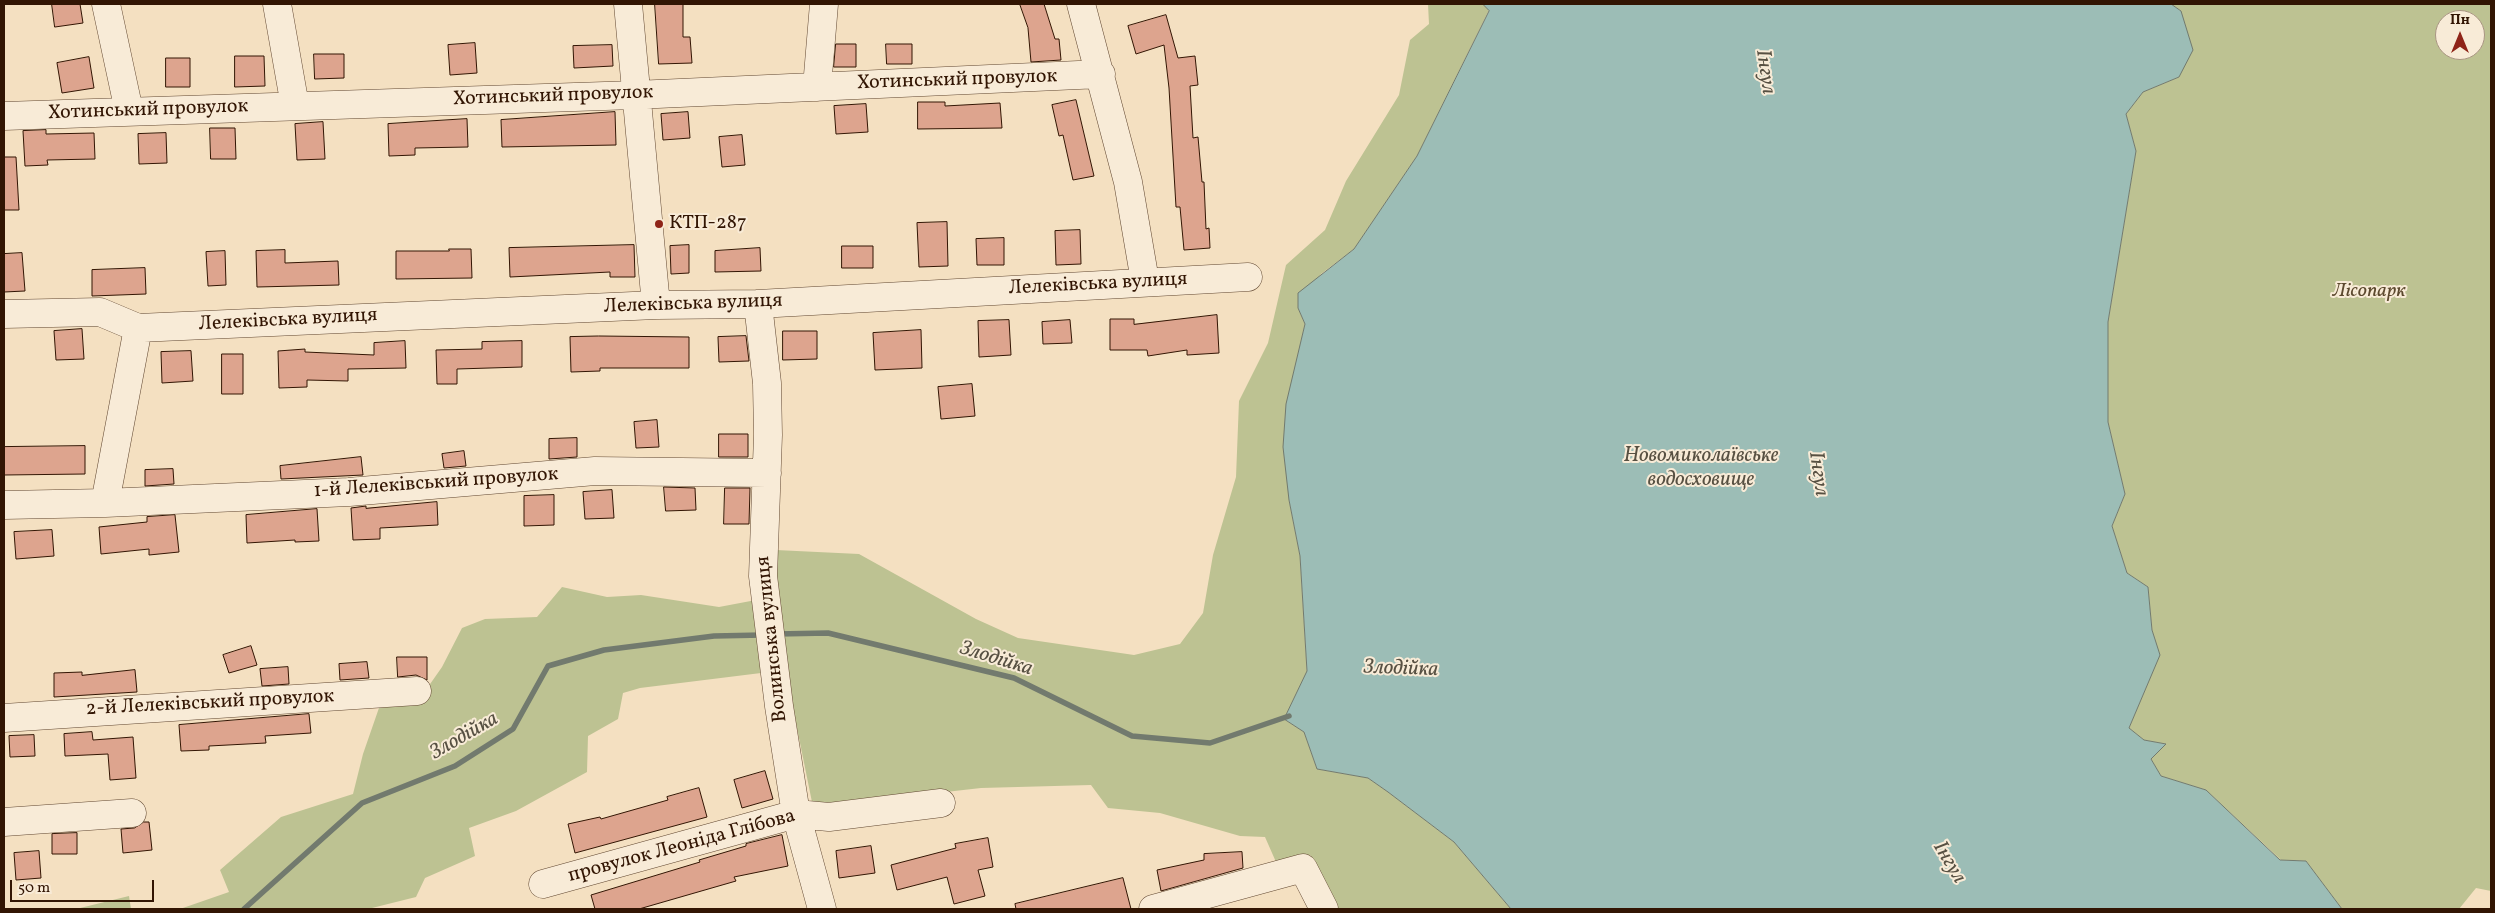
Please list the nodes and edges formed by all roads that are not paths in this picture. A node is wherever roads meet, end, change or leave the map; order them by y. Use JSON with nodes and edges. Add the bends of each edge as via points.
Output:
{"nodes":[{"id":1,"x":106,"y":4,"type":"edge"},
{"id":2,"x":277,"y":4,"type":"edge"},
{"id":3,"x":628,"y":4,"type":"edge"},
{"id":4,"x":824,"y":4,"type":"edge"},
{"id":5,"x":1081,"y":4,"type":"edge"},
{"id":6,"x":1101,"y":74,"type":"junction"},
{"id":7,"x":817,"y":86,"type":"junction"},
{"id":8,"x":635,"y":94,"type":"junction"},
{"id":9,"x":295,"y":106,"type":"junction"},
{"id":10,"x":129,"y":112,"type":"junction"},
{"id":11,"x":4,"y":116,"type":"edge"},
{"id":12,"x":1248,"y":277,"type":"dead end"},
{"id":13,"x":1145,"y":281,"type":"junction"},
{"id":14,"x":758,"y":304,"type":"junction"},
{"id":15,"x":656,"y":305,"type":"junction"},
{"id":16,"x":4,"y":314,"type":"edge"},
{"id":17,"x":138,"y":328,"type":"junction"},
{"id":18,"x":767,"y":473,"type":"junction"},
{"id":19,"x":105,"y":503,"type":"junction"},
{"id":20,"x":4,"y":505,"type":"edge"},
{"id":21,"x":417,"y":691,"type":"dead end"},
{"id":22,"x":4,"y":718,"type":"edge"},
{"id":23,"x":941,"y":803,"type":"dead end"},
{"id":24,"x":132,"y":813,"type":"dead end"},
{"id":25,"x":796,"y":814,"type":"junction"},
{"id":26,"x":4,"y":822,"type":"edge"},
{"id":27,"x":542,"y":884,"type":"dead end"},
{"id":28,"x":822,"y":909,"type":"edge"},
{"id":29,"x":1153,"y":909,"type":"edge"},
{"id":30,"x":1324,"y":909,"type":"edge"}],
"edges":[{"from":1,"to":10,"type":"street"},
{"from":2,"to":9,"type":"street"},
{"from":3,"to":8,"type":"street"},
{"from":4,"to":7,"type":"street"},
{"from":5,"to":6,"type":"street"},
{"from":6,"to":7,"type":"street","name":"Хотинський провулок"},
{"from":6,"to":13,"type":"street","via":[[1128,182]]},
{"from":7,"to":8,"type":"street","name":"Хотинський провулок"},
{"from":8,"to":9,"type":"street","name":"Хотинський провулок"},
{"from":8,"to":15,"type":"street"},
{"from":9,"to":10,"type":"street","name":"Хотинський провулок"},
{"from":10,"to":11,"type":"street","name":"Хотинський провулок"},
{"from":12,"to":13,"type":"street","name":"Лелеківська вулиця"},
{"from":13,"to":14,"type":"street","name":"Лелеківська вулиця"},
{"from":14,"to":15,"type":"street","name":"Лелеківська вулиця"},
{"from":14,"to":18,"type":"street","name":"Волинська вулиця","via":[[767,383]]},
{"from":15,"to":17,"type":"street","name":"Лелеківська вулиця"},
{"from":16,"to":17,"type":"street","name":"Лелеківська вулиця","via":[[100,312]]},
{"from":17,"to":19,"type":"street"},
{"from":18,"to":19,"type":"street","name":"1-й Лелеківський провулок","via":[[595,471],[348,492]]},
{"from":18,"to":25,"type":"street","name":"Волинська вулиця","via":[[763,576]]},
{"from":19,"to":20,"type":"street"},
{"from":21,"to":22,"type":"street","name":"2-й Лелеківський провулок"},
{"from":23,"to":25,"type":"street","name":"провулок Леоніда Глібова","via":[[829,817]]},
{"from":24,"to":26,"type":"street"},
{"from":25,"to":27,"type":"street","name":"провулок Леоніда Глібова"},
{"from":25,"to":28,"type":"street","name":"Волинська вулиця"},
{"from":29,"to":30,"type":"street","via":[[1303,868]]}]}
